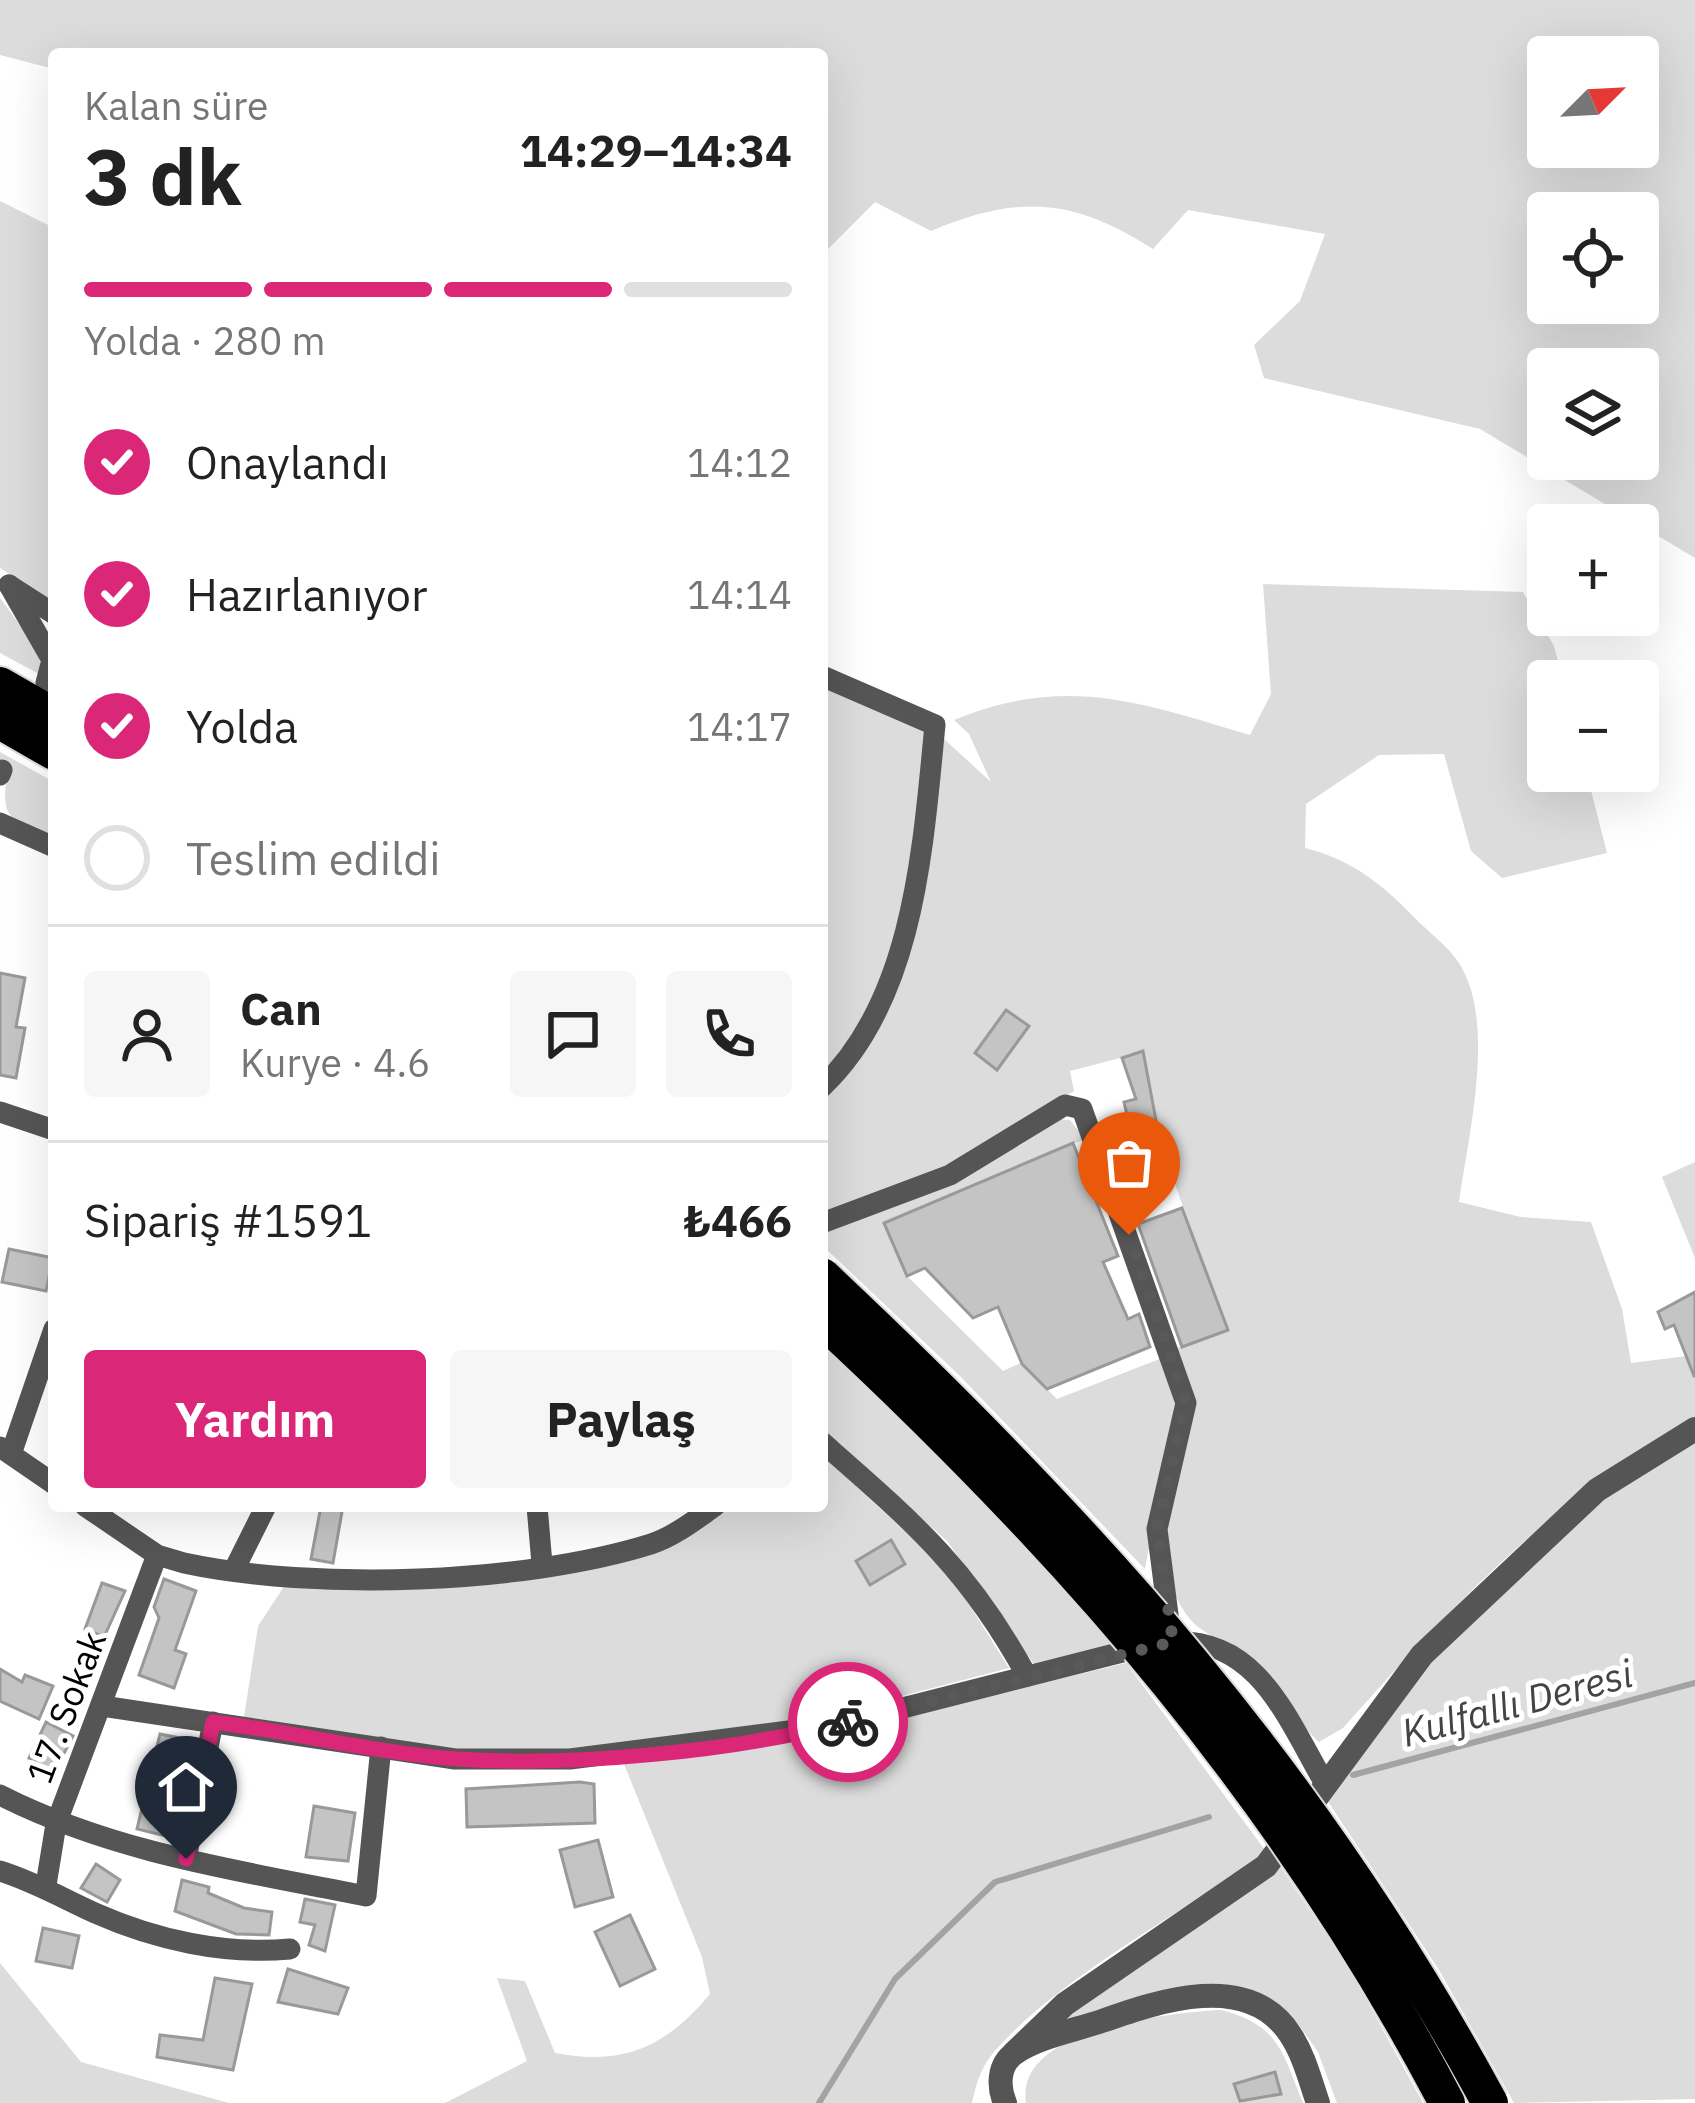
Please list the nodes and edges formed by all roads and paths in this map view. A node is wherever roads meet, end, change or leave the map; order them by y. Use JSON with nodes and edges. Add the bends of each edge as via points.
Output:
{"nodes":[{"id":1,"x":4,"y":582,"type":"edge"},
{"id":2,"x":48,"y":610,"type":"edge"},
{"id":3,"x":48,"y":654,"type":"edge"},
{"id":4,"x":828,"y":679,"type":"edge"},
{"id":5,"x":0,"y":685,"type":"edge"},
{"id":6,"x":48,"y":698,"type":"edge"},
{"id":7,"x":0,"y":721,"type":"edge"},
{"id":8,"x":48,"y":749,"type":"edge"},
{"id":9,"x":0,"y":823,"type":"edge"},
{"id":10,"x":48,"y":844,"type":"edge"},
{"id":11,"x":828,"y":1080,"type":"edge"},
{"id":12,"x":0,"y":1112,"type":"edge"},
{"id":13,"x":48,"y":1128,"type":"edge"},
{"id":14,"x":828,"y":1221,"type":"edge"},
{"id":15,"x":828,"y":1282,"type":"edge"},
{"id":16,"x":828,"y":1325,"type":"edge"},
{"id":17,"x":48,"y":1344,"type":"edge"},
{"id":18,"x":1695,"y":1429,"type":"edge"},
{"id":19,"x":828,"y":1447,"type":"edge"},
{"id":20,"x":5,"y":1451,"type":"edge"},
{"id":21,"x":48,"y":1480,"type":"edge"},
{"id":22,"x":95,"y":1512,"type":"edge"},
{"id":23,"x":263,"y":1512,"type":"edge"},
{"id":24,"x":538,"y":1512,"type":"edge"},
{"id":25,"x":705,"y":1512,"type":"edge"},
{"id":26,"x":157,"y":1555,"type":"junction"},
{"id":27,"x":542,"y":1564,"type":"junction"},
{"id":28,"x":234,"y":1570,"type":"junction"},
{"id":29,"x":1173,"y":1642,"type":"junction"},
{"id":30,"x":1027,"y":1676,"type":"junction"},
{"id":31,"x":102,"y":1706,"type":"junction"},
{"id":32,"x":213,"y":1722,"type":"junction"},
{"id":33,"x":380,"y":1747,"type":"junction"},
{"id":34,"x":1324,"y":1782,"type":"junction"},
{"id":35,"x":0,"y":1795,"type":"edge"},
{"id":36,"x":56,"y":1824,"type":"junction"},
{"id":37,"x":186,"y":1859,"type":"junction"},
{"id":38,"x":0,"y":1871,"type":"edge"},
{"id":39,"x":46,"y":1885,"type":"junction"},
{"id":40,"x":290,"y":1949,"type":"dead end"},
{"id":41,"x":1014,"y":2053,"type":"junction"},
{"id":42,"x":1004,"y":2103,"type":"edge"},
{"id":43,"x":1318,"y":2103,"type":"edge"},
{"id":44,"x":1447,"y":2103,"type":"edge"},
{"id":45,"x":1490,"y":2103,"type":"edge"}],
"edges":[{"from":1,"to":2,"type":"street"},
{"from":1,"to":3,"type":"street"},
{"from":4,"to":11,"type":"street","via":[[935,725],[917,867],[892,977]]},
{"from":5,"to":6,"type":"highway"},
{"from":7,"to":8,"type":"highway"},
{"from":9,"to":10,"type":"street"},
{"from":12,"to":13,"type":"street"},
{"from":14,"to":29,"type":"street","via":[[950,1175],[1065,1106],[1082,1109],[1186,1402],[1157,1529]]},
{"from":15,"to":45,"type":"highway","bridge":true,"via":[[1063,1510],[1188,1654],[1384,1919]]},
{"from":16,"to":44,"type":"highway","bridge":true,"via":[[1040,1532],[1243,1772],[1354,1937]]},
{"from":17,"to":20,"type":"street"},
{"from":18,"to":34,"type":"street","via":[[1597,1490],[1534,1545],[1422,1655]]},
{"from":19,"to":30,"type":"street","via":[[951,1559]]},
{"from":20,"to":21,"type":"street"},
{"from":22,"to":26,"type":"street"},
{"from":23,"to":28,"type":"street"},
{"from":24,"to":27,"type":"street"},
{"from":25,"to":27,"type":"street","via":[[651,1544]]},
{"from":26,"to":28,"type":"street"},
{"from":26,"to":31,"type":"street","name":"17. Sokak"},
{"from":27,"to":28,"type":"street","via":[[420,1577]]},
{"from":29,"to":30,"type":"street"},
{"from":29,"to":34,"type":"street","via":[[1229,1650],[1278,1703]]},
{"from":30,"to":33,"type":"street","via":[[836,1725],[709,1745],[517,1760]]},
{"from":31,"to":32,"type":"street"},
{"from":31,"to":36,"type":"street","name":"17. Sokak"},
{"from":32,"to":33,"type":"street"},
{"from":32,"to":37,"type":"street"},
{"from":33,"to":37,"type":"street","via":[[366,1896]]},
{"from":34,"to":41,"type":"street","via":[[1266,1866],[1065,2004]]},
{"from":35,"to":36,"type":"street"},
{"from":36,"to":37,"type":"street"},
{"from":36,"to":39,"type":"street","name":"17. Sokak"},
{"from":38,"to":39,"type":"street"},
{"from":39,"to":40,"type":"street","via":[[100,1915],[206,1948]]},
{"from":41,"to":42,"type":"street","via":[[1001,2074]]},
{"from":41,"to":43,"type":"street","via":[[1149,2004],[1223,1997],[1281,2023]]}]}
